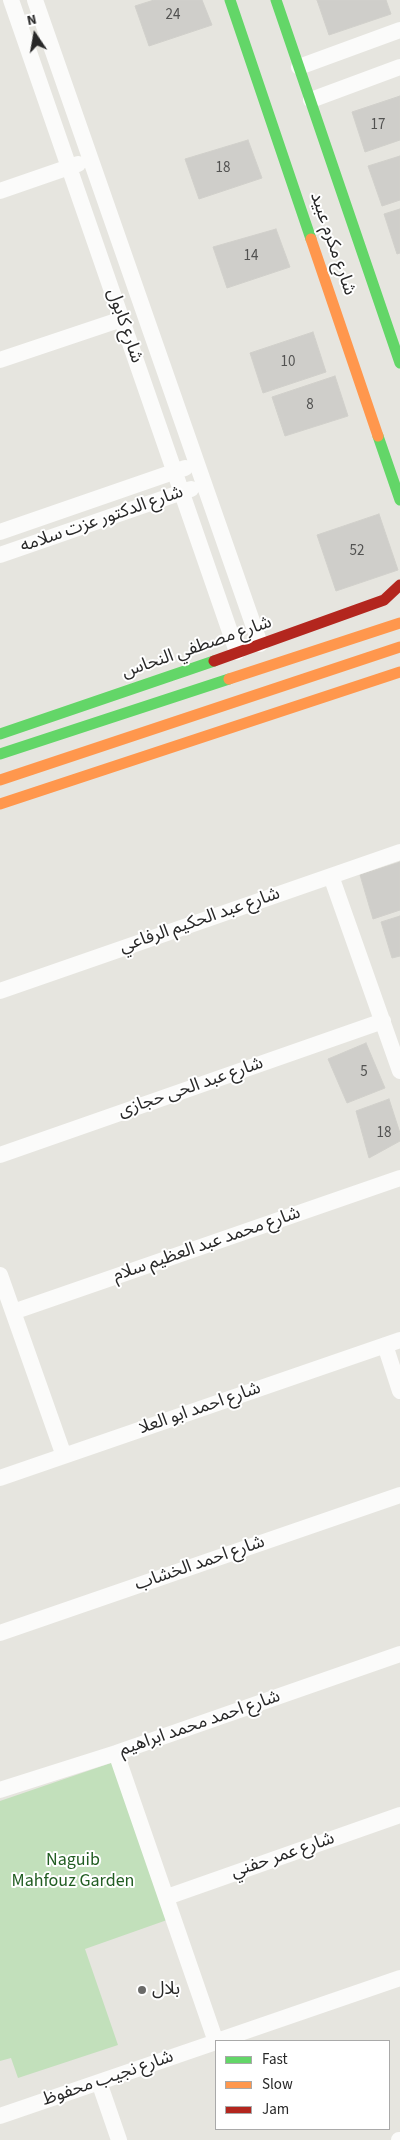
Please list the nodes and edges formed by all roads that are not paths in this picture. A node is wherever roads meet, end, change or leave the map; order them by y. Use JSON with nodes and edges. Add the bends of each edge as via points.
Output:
{"nodes":[{"id":1,"x":11,"y":0,"type":"edge"},
{"id":2,"x":36,"y":0,"type":"edge"},
{"id":3,"x":230,"y":0,"type":"edge"},
{"id":4,"x":276,"y":0,"type":"edge"},
{"id":5,"x":400,"y":30,"type":"edge"},
{"id":6,"x":300,"y":67,"type":"junction"},
{"id":7,"x":400,"y":68,"type":"edge"},
{"id":8,"x":311,"y":100,"type":"junction"},
{"id":9,"x":91,"y":159,"type":"junction"},
{"id":10,"x":69,"y":167,"type":"junction"},
{"id":11,"x":0,"y":191,"type":"edge"},
{"id":12,"x":122,"y":319,"type":"junction"},
{"id":13,"x":0,"y":360,"type":"edge"},
{"id":14,"x":400,"y":363,"type":"edge"},
{"id":15,"x":197,"y":464,"type":"junction"},
{"id":16,"x":175,"y":472,"type":"junction"},
{"id":17,"x":204,"y":484,"type":"junction"},
{"id":18,"x":182,"y":492,"type":"junction"},
{"id":19,"x":400,"y":500,"type":"edge"},
{"id":20,"x":0,"y":532,"type":"edge"},
{"id":21,"x":0,"y":555,"type":"edge"},
{"id":22,"x":400,"y":585,"type":"edge"},
{"id":23,"x":335,"y":619,"type":"junction"},
{"id":24,"x":400,"y":623,"type":"edge"},
{"id":25,"x":260,"y":644,"type":"junction"},
{"id":26,"x":400,"y":648,"type":"edge"},
{"id":27,"x":237,"y":652,"type":"junction"},
{"id":28,"x":400,"y":672,"type":"edge"},
{"id":29,"x":360,"y":685,"type":"junction"},
{"id":30,"x":0,"y":734,"type":"edge"},
{"id":31,"x":0,"y":754,"type":"edge"},
{"id":32,"x":0,"y":780,"type":"edge"},
{"id":33,"x":0,"y":804,"type":"edge"},
{"id":34,"x":400,"y":852,"type":"edge"},
{"id":35,"x":331,"y":876,"type":"junction"},
{"id":36,"x":0,"y":991,"type":"edge"},
{"id":37,"x":383,"y":1021,"type":"junction"},
{"id":38,"x":400,"y":1071,"type":"edge"},
{"id":39,"x":0,"y":1155,"type":"edge"},
{"id":40,"x":400,"y":1178,"type":"edge"},
{"id":41,"x":0,"y":1275,"type":"edge"},
{"id":42,"x":13,"y":1312,"type":"junction"},
{"id":43,"x":392,"y":1342,"type":"edge"},
{"id":44,"x":400,"y":1391,"type":"edge"},
{"id":45,"x":64,"y":1456,"type":"junction"},
{"id":46,"x":0,"y":1478,"type":"edge"},
{"id":47,"x":400,"y":1495,"type":"edge"},
{"id":48,"x":0,"y":1633,"type":"edge"},
{"id":49,"x":400,"y":1654,"type":"edge"},
{"id":50,"x":116,"y":1753,"type":"junction"},
{"id":51,"x":0,"y":1790,"type":"edge"},
{"id":52,"x":400,"y":1815,"type":"edge"},
{"id":53,"x":167,"y":1897,"type":"junction"},
{"id":54,"x":400,"y":1978,"type":"edge"},
{"id":55,"x":216,"y":2040,"type":"edge"},
{"id":56,"x":223,"y":2040,"type":"edge"},
{"id":57,"x":215,"y":2043,"type":"edge"},
{"id":58,"x":99,"y":2082,"type":"junction"},
{"id":59,"x":0,"y":2116,"type":"edge"},
{"id":60,"x":119,"y":2140,"type":"edge"}],
"edges":[{"from":1,"to":10,"type":"street","name":"شارع كابول"},
{"from":2,"to":9,"type":"street","name":"شارع كابول"},
{"from":3,"to":19,"type":"main road","name":"شارع مكرم عبيد"},
{"from":4,"to":6,"type":"main road","name":"شارع مكرم عبيد"},
{"from":5,"to":6,"type":"street"},
{"from":6,"to":8,"type":"main road","name":"شارع مكرم عبيد"},
{"from":7,"to":8,"type":"street"},
{"from":8,"to":14,"type":"main road","name":"شارع مكرم عبيد"},
{"from":9,"to":10,"type":"street"},
{"from":9,"to":15,"type":"street","name":"شارع كابول"},
{"from":10,"to":11,"type":"street"},
{"from":10,"to":12,"type":"street","name":"شارع كابول"},
{"from":12,"to":13,"type":"street"},
{"from":12,"to":16,"type":"street","name":"شارع كابول"},
{"from":15,"to":16,"type":"street","name":"شارع الدكتور عزت سلامه"},
{"from":15,"to":17,"type":"street","name":"شارع كابول"},
{"from":16,"to":18,"type":"street","name":"شارع كابول"},
{"from":16,"to":20,"type":"street","name":"شارع الدكتور عزت سلامه"},
{"from":17,"to":18,"type":"street","name":"شارع الدكتور عزت سلامه"},
{"from":17,"to":25,"type":"street","name":"شارع كابول"},
{"from":18,"to":21,"type":"street","name":"شارع الدكتور عزت سلامه"},
{"from":18,"to":27,"type":"street","name":"شارع كابول"},
{"from":22,"to":23,"type":"main road","name":"شارع مصطفي النحاس","via":[[384,600]]},
{"from":23,"to":25,"type":"main road","name":"شارع مصطفي النحاس"},
{"from":23,"to":29,"type":"main road","via":[[353,627],[365,642],[367,662]]},
{"from":24,"to":31,"type":"main road"},
{"from":25,"to":27,"type":"main road","name":"شارع مصطفي النحاس"},
{"from":26,"to":32,"type":"main road"},
{"from":27,"to":30,"type":"main road","name":"شارع مصطفي النحاس"},
{"from":28,"to":29,"type":"main road"},
{"from":29,"to":33,"type":"main road"},
{"from":34,"to":35,"type":"street","name":"شارع عبد الحكيم الرفاعي"},
{"from":35,"to":36,"type":"street","name":"شارع عبد الحكيم الرفاعي"},
{"from":35,"to":37,"type":"street"},
{"from":37,"to":38,"type":"street"},
{"from":37,"to":39,"type":"street","name":"شارع عبد الحى حجازى"},
{"from":40,"to":42,"type":"street","name":"شارع محمد عبد العظيم سلام"},
{"from":41,"to":42,"type":"street"},
{"from":42,"to":45,"type":"street"},
{"from":43,"to":44,"type":"street"},
{"from":43,"to":45,"type":"street","name":"شارع احمد ابو العلا"},
{"from":45,"to":46,"type":"street","name":"شارع احمد ابو العلا"},
{"from":47,"to":48,"type":"street","name":"شارع احمد الخشاب"},
{"from":49,"to":50,"type":"street","name":"شارع احمد محمد ابراهيم"},
{"from":50,"to":51,"type":"street","name":"شارع احمد محمد ابراهيم"},
{"from":50,"to":53,"type":"street"},
{"from":52,"to":53,"type":"street","name":"شارع عمر حفني"},
{"from":53,"to":55,"type":"street"},
{"from":54,"to":56,"type":"street","name":"شارع نجيب محفوظ"},
{"from":57,"to":58,"type":"street","name":"شارع نجيب محفوظ"},
{"from":58,"to":59,"type":"street","name":"شارع نجيب محفوظ"},
{"from":58,"to":60,"type":"street"}]}
